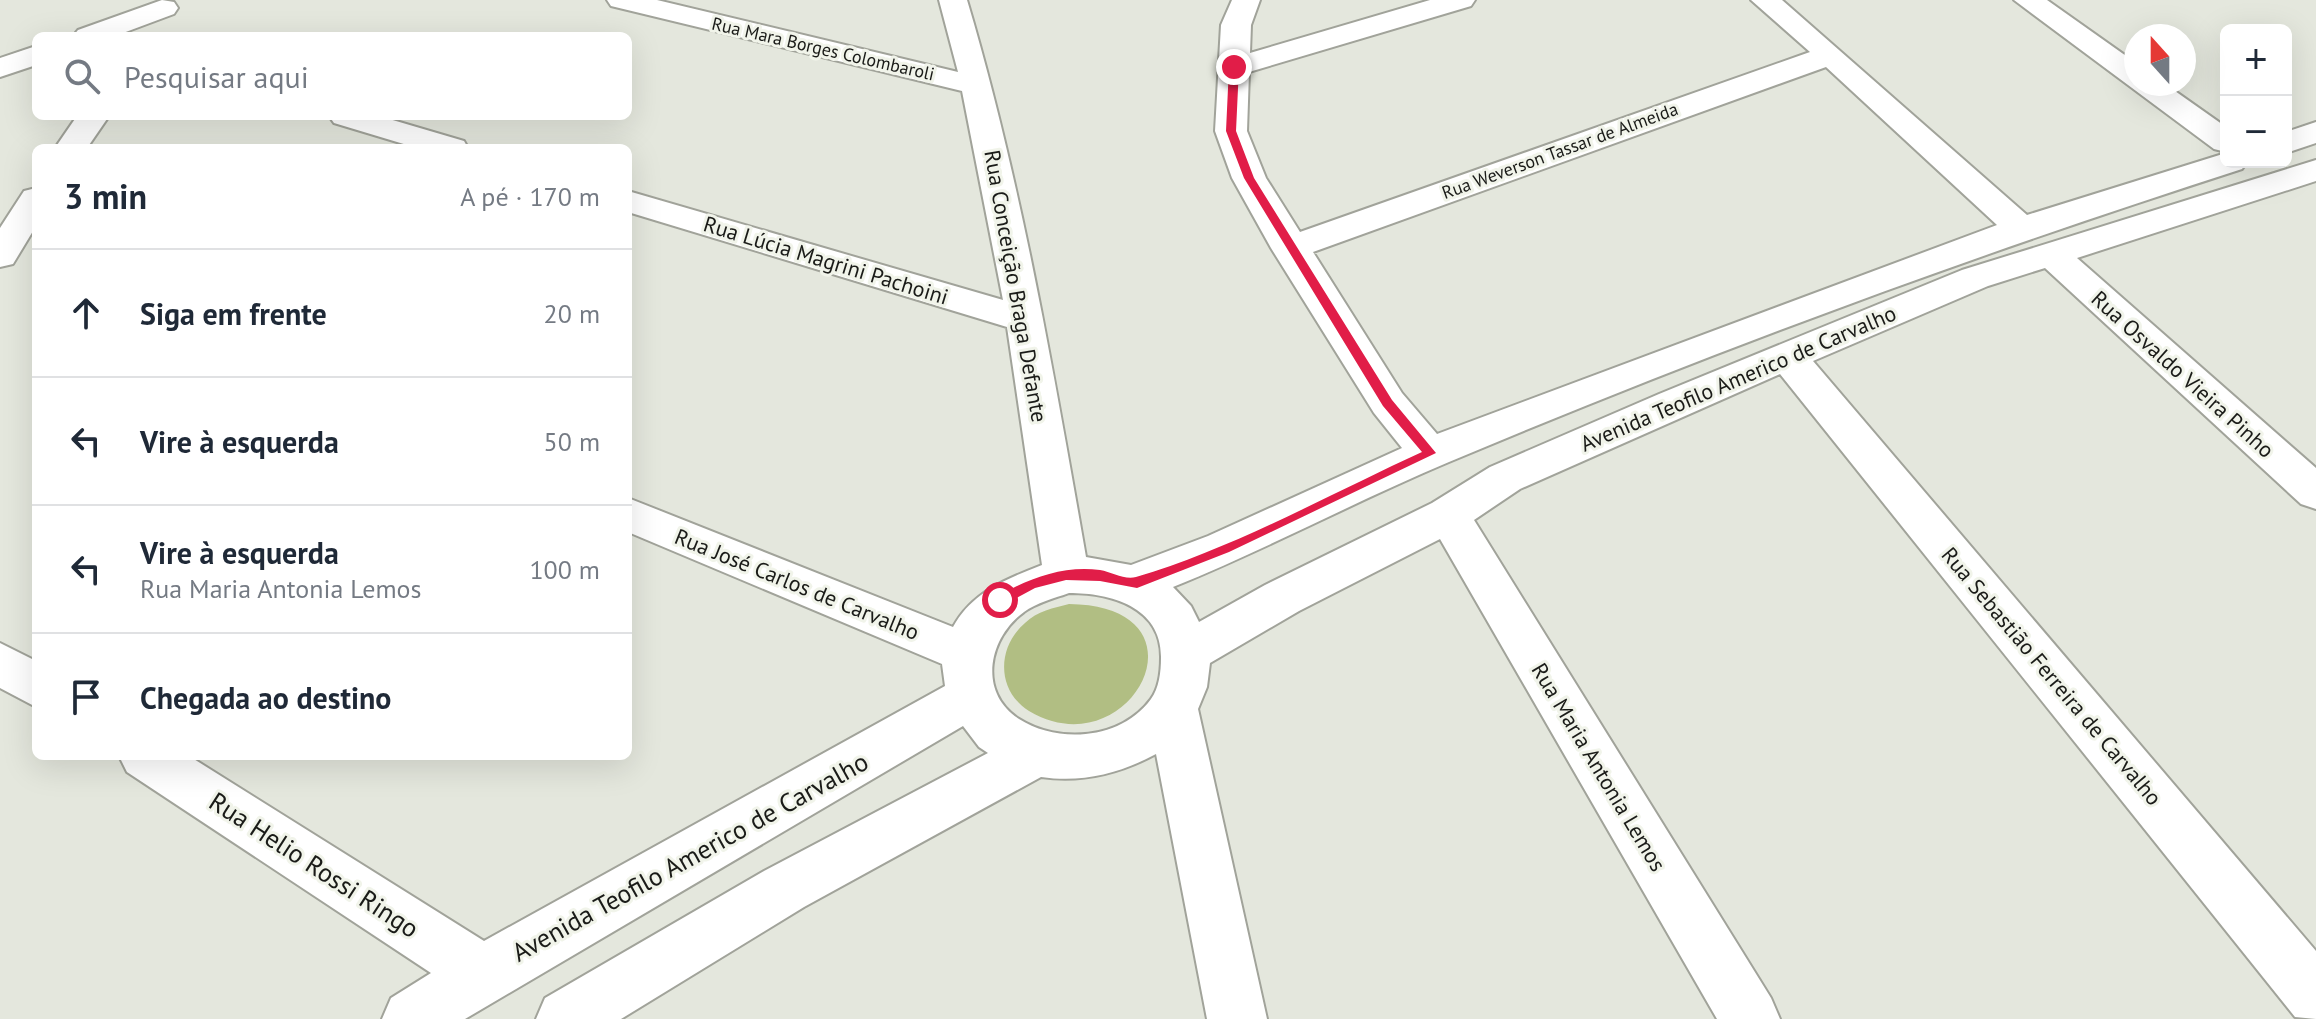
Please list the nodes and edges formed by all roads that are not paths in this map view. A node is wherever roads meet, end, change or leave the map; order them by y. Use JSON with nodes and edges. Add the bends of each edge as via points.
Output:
{"nodes":[{"id":1,"x":621,"y":0,"type":"edge"},
{"id":2,"x":953,"y":0,"type":"edge"},
{"id":3,"x":1246,"y":0,"type":"edge"},
{"id":4,"x":1461,"y":0,"type":"edge"},
{"id":5,"x":1765,"y":0,"type":"edge"},
{"id":6,"x":2028,"y":0,"type":"edge"},
{"id":7,"x":167,"y":4,"type":"edge"},
{"id":8,"x":98,"y":32,"type":"edge"},
{"id":9,"x":150,"y":32,"type":"edge"},
{"id":10,"x":1831,"y":55,"type":"junction"},
{"id":11,"x":32,"y":56,"type":"edge"},
{"id":12,"x":1234,"y":67,"type":"junction"},
{"id":13,"x":0,"y":68,"type":"edge"},
{"id":14,"x":2124,"y":68,"type":"edge"},
{"id":15,"x":979,"y":86,"type":"junction"},
{"id":16,"x":2162,"y":96,"type":"edge"},
{"id":17,"x":90,"y":120,"type":"edge"},
{"id":18,"x":358,"y":120,"type":"edge"},
{"id":19,"x":2316,"y":132,"type":"edge"},
{"id":20,"x":2220,"y":138,"type":"edge"},
{"id":21,"x":74,"y":144,"type":"edge"},
{"id":22,"x":439,"y":144,"type":"edge"},
{"id":23,"x":2295,"y":164,"type":"edge"},
{"id":24,"x":2220,"y":165,"type":"edge"},
{"id":25,"x":632,"y":202,"type":"edge"},
{"id":26,"x":2316,"y":203,"type":"edge"},
{"id":27,"x":18,"y":217,"type":"edge"},
{"id":28,"x":2021,"y":228,"type":"junction"},
{"id":29,"x":1289,"y":248,"type":"junction"},
{"id":30,"x":2051,"y":254,"type":"junction"},
{"id":31,"x":0,"y":255,"type":"edge"},
{"id":32,"x":32,"y":268,"type":"edge"},
{"id":33,"x":1024,"y":319,"type":"junction"},
{"id":34,"x":1787,"y":356,"type":"junction"},
{"id":35,"x":1430,"y":453,"type":"junction"},
{"id":36,"x":2316,"y":493,"type":"edge"},
{"id":37,"x":1448,"y":515,"type":"junction"},
{"id":38,"x":632,"y":516,"type":"edge"},
{"id":39,"x":1066,"y":575,"type":"junction"},
{"id":40,"x":1132,"y":584,"type":"junction"},
{"id":41,"x":1188,"y":652,"type":"junction"},
{"id":42,"x":0,"y":663,"type":"edge"},
{"id":43,"x":968,"y":675,"type":"junction"},
{"id":44,"x":32,"y":683,"type":"edge"},
{"id":45,"x":1173,"y":710,"type":"junction"},
{"id":46,"x":1035,"y":754,"type":"junction"},
{"id":47,"x":151,"y":760,"type":"edge"},
{"id":48,"x":483,"y":973,"type":"junction"},
{"id":49,"x":2316,"y":996,"type":"edge"},
{"id":50,"x":412,"y":1019,"type":"edge"},
{"id":51,"x":566,"y":1019,"type":"edge"},
{"id":52,"x":1237,"y":1019,"type":"edge"},
{"id":53,"x":1750,"y":1019,"type":"edge"}],
"edges":[{"from":1,"to":15,"type":"street","name":"Rua Mara Borges Colombaroli"},
{"from":2,"to":15,"type":"street","name":"Rua Conceição Braga Defante"},
{"from":3,"to":12,"type":"street","via":[[1236,25]]},
{"from":4,"to":12,"type":"street"},
{"from":5,"to":10,"type":"street"},
{"from":6,"to":14,"type":"street"},
{"from":7,"to":8,"type":"street"},
{"from":7,"to":9,"type":"street"},
{"from":10,"to":28,"type":"street"},
{"from":10,"to":29,"type":"street","name":"Rua Weverson Tassar de Almeida"},
{"from":11,"to":13,"type":"street"},
{"from":12,"to":29,"type":"street","via":[[1231,131],[1249,178]]},
{"from":15,"to":33,"type":"street","name":"Rua Conceição Braga Defante"},
{"from":16,"to":20,"type":"street"},
{"from":17,"to":21,"type":"street"},
{"from":18,"to":22,"type":"street"},
{"from":19,"to":23,"type":"street","name":"Avenida Teofilo Americo de Carvalho"},
{"from":23,"to":26,"type":"street"},
{"from":23,"to":30,"type":"street","name":"Avenida Teofilo Americo de Carvalho"},
{"from":24,"to":28,"type":"street","name":"Avenida Teofilo Americo de Carvalho"},
{"from":25,"to":33,"type":"street","name":"Rua Lúcia Magrini Pachoini"},
{"from":27,"to":31,"type":"street"},
{"from":28,"to":35,"type":"street","name":"Avenida Teofilo Americo de Carvalho"},
{"from":29,"to":35,"type":"street","via":[[1388,403]]},
{"from":30,"to":34,"type":"street","name":"Avenida Teofilo Americo de Carvalho","via":[[1975,278]]},
{"from":30,"to":36,"type":"street","name":"Rua Osvaldo Vieira Pinho"},
{"from":31,"to":32,"type":"street"},
{"from":33,"to":39,"type":"street","name":"Rua Conceição Braga Defante"},
{"from":34,"to":37,"type":"street","name":"Avenida Teofilo Americo de Carvalho","via":[[1505,478]]},
{"from":34,"to":49,"type":"street","name":"Rua Sebastião Ferreira de Carvalho"},
{"from":35,"to":40,"type":"street","name":"Avenida Teofilo Americo de Carvalho","via":[[1224,548]]},
{"from":37,"to":41,"type":"street","name":"Avenida Teofilo Americo de Carvalho"},
{"from":37,"to":53,"type":"street","name":"Rua Maria Antonia Lemos"},
{"from":38,"to":43,"type":"street","name":"Rua José Carlos de Carvalho"},
{"from":39,"to":40,"type":"street"},
{"from":39,"to":43,"type":"street","via":[[1031,583],[1000,600],[978,625]]},
{"from":40,"to":41,"type":"street","via":[[1159,601],[1178,624]]},
{"from":41,"to":45,"type":"street","via":[[1186,681]]},
{"from":42,"to":44,"type":"street"},
{"from":43,"to":46,"type":"street","via":[[977,714],[1001,738]]},
{"from":43,"to":48,"type":"street","name":"Avenida Teofilo Americo de Carvalho"},
{"from":45,"to":46,"type":"street","via":[[1148,734],[1113,751],[1074,759]]},
{"from":45,"to":52,"type":"street"},
{"from":46,"to":51,"type":"street","via":[[784,889]]},
{"from":47,"to":48,"type":"street","name":"Rua Helio Rossi Ringo"},
{"from":48,"to":50,"type":"street","name":"Avenida Teofilo Americo de Carvalho"}]}
